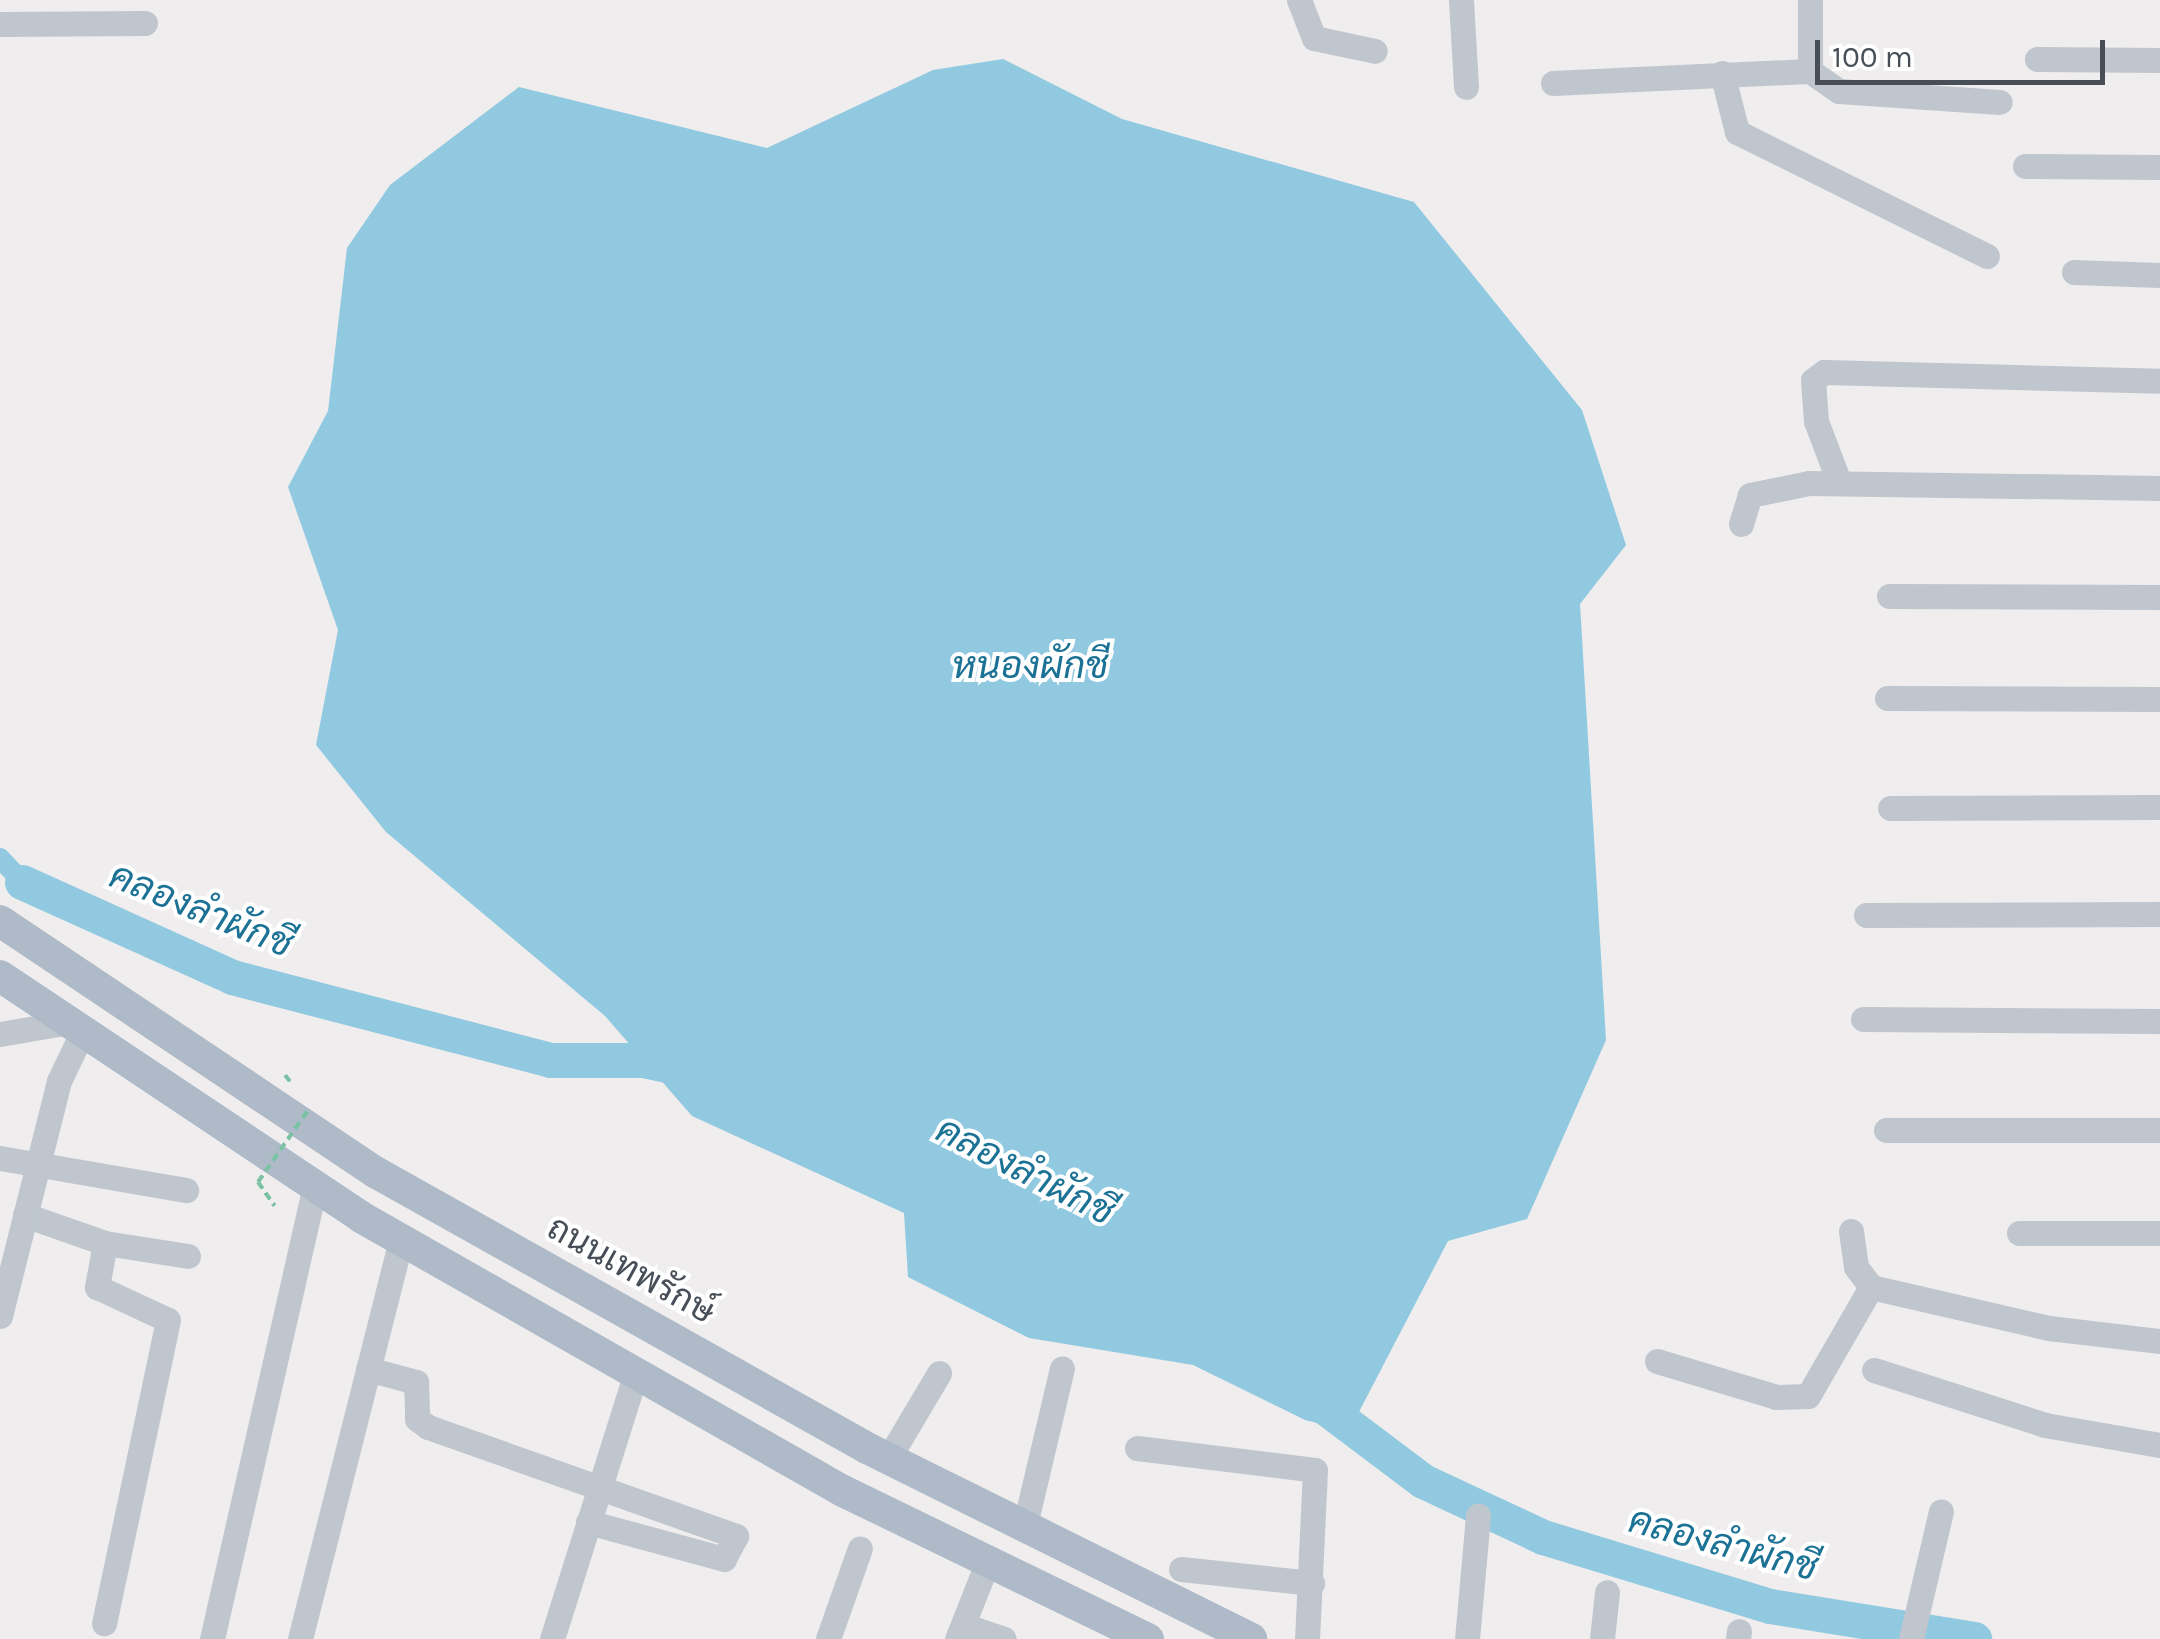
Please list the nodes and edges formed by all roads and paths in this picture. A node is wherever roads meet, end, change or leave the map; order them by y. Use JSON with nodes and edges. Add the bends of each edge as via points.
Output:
{"nodes":[{"id":1,"x":1299,"y":0,"type":"edge"},
{"id":2,"x":1461,"y":0,"type":"edge"},
{"id":3,"x":1810,"y":0,"type":"edge"},
{"id":4,"x":146,"y":23,"type":"dead end"},
{"id":5,"x":0,"y":24,"type":"edge"},
{"id":6,"x":1375,"y":51,"type":"dead end"},
{"id":7,"x":2036,"y":59,"type":"dead end"},
{"id":8,"x":2160,"y":60,"type":"edge"},
{"id":9,"x":1810,"y":71,"type":"junction"},
{"id":10,"x":1722,"y":73,"type":"junction"},
{"id":11,"x":1553,"y":83,"type":"dead end"},
{"id":12,"x":1466,"y":88,"type":"dead end"},
{"id":13,"x":2000,"y":102,"type":"dead end"},
{"id":14,"x":2025,"y":166,"type":"dead end"},
{"id":15,"x":2160,"y":167,"type":"edge"},
{"id":16,"x":1987,"y":256,"type":"dead end"},
{"id":17,"x":2074,"y":272,"type":"dead end"},
{"id":18,"x":2160,"y":275,"type":"edge"},
{"id":19,"x":2160,"y":380,"type":"edge"},
{"id":20,"x":1839,"y":482,"type":"junction"},
{"id":21,"x":2160,"y":488,"type":"edge"},
{"id":22,"x":1741,"y":524,"type":"dead end"},
{"id":23,"x":1889,"y":596,"type":"dead end"},
{"id":24,"x":2160,"y":597,"type":"edge"},
{"id":25,"x":1887,"y":698,"type":"dead end"},
{"id":26,"x":2160,"y":699,"type":"edge"},
{"id":27,"x":2160,"y":807,"type":"edge"},
{"id":28,"x":1890,"y":808,"type":"dead end"},
{"id":29,"x":2160,"y":914,"type":"edge"},
{"id":30,"x":1866,"y":915,"type":"dead end"},
{"id":31,"x":0,"y":921,"type":"edge"},
{"id":32,"x":0,"y":976,"type":"edge"},
{"id":33,"x":1863,"y":1019,"type":"dead end"},
{"id":34,"x":2160,"y":1020,"type":"edge"},
{"id":35,"x":77,"y":1026,"type":"junction"},
{"id":36,"x":0,"y":1034,"type":"edge"},
{"id":37,"x":309,"y":1109,"type":"dead end"},
{"id":38,"x":1886,"y":1130,"type":"dead end"},
{"id":39,"x":2160,"y":1130,"type":"edge"},
{"id":40,"x":0,"y":1158,"type":"edge"},
{"id":41,"x":38,"y":1166,"type":"junction"},
{"id":42,"x":315,"y":1186,"type":"junction"},
{"id":43,"x":186,"y":1190,"type":"dead end"},
{"id":44,"x":275,"y":1206,"type":"dead end"},
{"id":45,"x":25,"y":1215,"type":"junction"},
{"id":46,"x":1851,"y":1231,"type":"dead end"},
{"id":47,"x":2019,"y":1233,"type":"dead end"},
{"id":48,"x":2160,"y":1233,"type":"edge"},
{"id":49,"x":401,"y":1240,"type":"junction"},
{"id":50,"x":105,"y":1243,"type":"junction"},
{"id":51,"x":188,"y":1256,"type":"dead end"},
{"id":52,"x":1872,"y":1287,"type":"junction"},
{"id":53,"x":0,"y":1316,"type":"edge"},
{"id":54,"x":2160,"y":1340,"type":"edge"},
{"id":55,"x":1657,"y":1361,"type":"dead end"},
{"id":56,"x":1062,"y":1368,"type":"dead end"},
{"id":57,"x":368,"y":1369,"type":"junction"},
{"id":58,"x":1874,"y":1370,"type":"dead end"},
{"id":59,"x":939,"y":1373,"type":"dead end"},
{"id":60,"x":636,"y":1374,"type":"junction"},
{"id":61,"x":842,"y":1434,"type":"junction"},
{"id":62,"x":2160,"y":1446,"type":"edge"},
{"id":63,"x":1137,"y":1448,"type":"dead end"},
{"id":64,"x":888,"y":1459,"type":"junction"},
{"id":65,"x":918,"y":1475,"type":"junction"},
{"id":66,"x":826,"y":1481,"type":"junction"},
{"id":67,"x":598,"y":1488,"type":"junction"},
{"id":68,"x":881,"y":1508,"type":"junction"},
{"id":69,"x":1941,"y":1511,"type":"dead end"},
{"id":70,"x":1478,"y":1515,"type":"dead end"},
{"id":71,"x":588,"y":1522,"type":"junction"},
{"id":72,"x":1024,"y":1529,"type":"junction"},
{"id":73,"x":860,"y":1548,"type":"dead end"},
{"id":74,"x":988,"y":1561,"type":"junction"},
{"id":75,"x":1181,"y":1569,"type":"dead end"},
{"id":76,"x":1312,"y":1584,"type":"junction"},
{"id":77,"x":1606,"y":1592,"type":"dead end"},
{"id":78,"x":104,"y":1624,"type":"dead end"},
{"id":79,"x":1916,"y":1629,"type":"edge"},
{"id":80,"x":960,"y":1632,"type":"edge"},
{"id":81,"x":212,"y":1639,"type":"edge"},
{"id":82,"x":300,"y":1639,"type":"edge"},
{"id":83,"x":552,"y":1639,"type":"edge"},
{"id":84,"x":828,"y":1639,"type":"edge"},
{"id":85,"x":1004,"y":1639,"type":"edge"},
{"id":86,"x":1148,"y":1639,"type":"edge"},
{"id":87,"x":1251,"y":1639,"type":"edge"},
{"id":88,"x":1306,"y":1639,"type":"edge"},
{"id":89,"x":1467,"y":1639,"type":"edge"},
{"id":90,"x":1602,"y":1639,"type":"edge"}],
"edges":[{"from":1,"to":6,"type":"street","via":[[1314,38]]},
{"from":2,"to":12,"type":"street"},
{"from":3,"to":9,"type":"street"},
{"from":4,"to":5,"type":"street"},
{"from":7,"to":8,"type":"street"},
{"from":9,"to":10,"type":"street"},
{"from":9,"to":13,"type":"street","via":[[1839,91]]},
{"from":10,"to":11,"type":"street"},
{"from":10,"to":16,"type":"street","via":[[1736,132]]},
{"from":14,"to":15,"type":"street"},
{"from":17,"to":18,"type":"street"},
{"from":19,"to":20,"type":"street","via":[[1824,372],[1814,380],[1816,421]]},
{"from":20,"to":21,"type":"street"},
{"from":20,"to":22,"type":"street","via":[[1760,490]]},
{"from":23,"to":24,"type":"street"},
{"from":25,"to":26,"type":"street"},
{"from":27,"to":28,"type":"street"},
{"from":29,"to":30,"type":"street"},
{"from":31,"to":61,"type":"main road","name":"ถนนเทพรักษ์","via":[[378,1173]]},
{"from":32,"to":35,"type":"main road"},
{"from":33,"to":34,"type":"street"},
{"from":35,"to":36,"type":"street"},
{"from":35,"to":41,"type":"street"},
{"from":35,"to":42,"type":"main road"},
{"from":37,"to":44,"type":"path","bridge":true,"via":[[258,1182]]},
{"from":38,"to":39,"type":"street"},
{"from":40,"to":41,"type":"street"},
{"from":41,"to":43,"type":"street"},
{"from":41,"to":45,"type":"street"},
{"from":42,"to":49,"type":"main road"},
{"from":42,"to":81,"type":"street"},
{"from":45,"to":50,"type":"street"},
{"from":45,"to":53,"type":"street"},
{"from":46,"to":52,"type":"street","via":[[1856,1267]]},
{"from":47,"to":48,"type":"street"},
{"from":49,"to":57,"type":"street"},
{"from":49,"to":60,"type":"main road"},
{"from":50,"to":51,"type":"street"},
{"from":50,"to":78,"type":"street","via":[[97,1287],[168,1320]]},
{"from":52,"to":54,"type":"street","via":[[2049,1328]]},
{"from":52,"to":55,"type":"street","via":[[1808,1396],[1776,1397]]},
{"from":56,"to":72,"type":"street"},
{"from":57,"to":67,"type":"street","via":[[416,1382],[422,1424]]},
{"from":57,"to":82,"type":"street"},
{"from":58,"to":62,"type":"street","via":[[2045,1426]]},
{"from":59,"to":64,"type":"street"},
{"from":60,"to":66,"type":"main road"},
{"from":60,"to":67,"type":"street"},
{"from":61,"to":64,"type":"main road","name":"ถนนเทพรักษ์"},
{"from":61,"to":66,"type":"main road","via":[[848,1472]]},
{"from":63,"to":76,"type":"street","via":[[1315,1470]]},
{"from":64,"to":65,"type":"main road","name":"ถนนเทพรักษ์"},
{"from":65,"to":68,"type":"main road","via":[[885,1480]]},
{"from":65,"to":72,"type":"main road","name":"ถนนเทพรักษ์"},
{"from":66,"to":68,"type":"main road"},
{"from":67,"to":71,"type":"street"},
{"from":67,"to":71,"type":"street","via":[[735,1537],[724,1559]]},
{"from":68,"to":74,"type":"main road"},
{"from":69,"to":79,"type":"street"},
{"from":70,"to":89,"type":"street"},
{"from":71,"to":83,"type":"street"},
{"from":72,"to":87,"type":"main road","name":"ถนนเทพรักษ์"},
{"from":73,"to":84,"type":"street"},
{"from":74,"to":80,"type":"street"},
{"from":74,"to":86,"type":"main road"},
{"from":75,"to":76,"type":"street"},
{"from":76,"to":88,"type":"street"},
{"from":77,"to":90,"type":"street"},
{"from":80,"to":85,"type":"street"}]}
